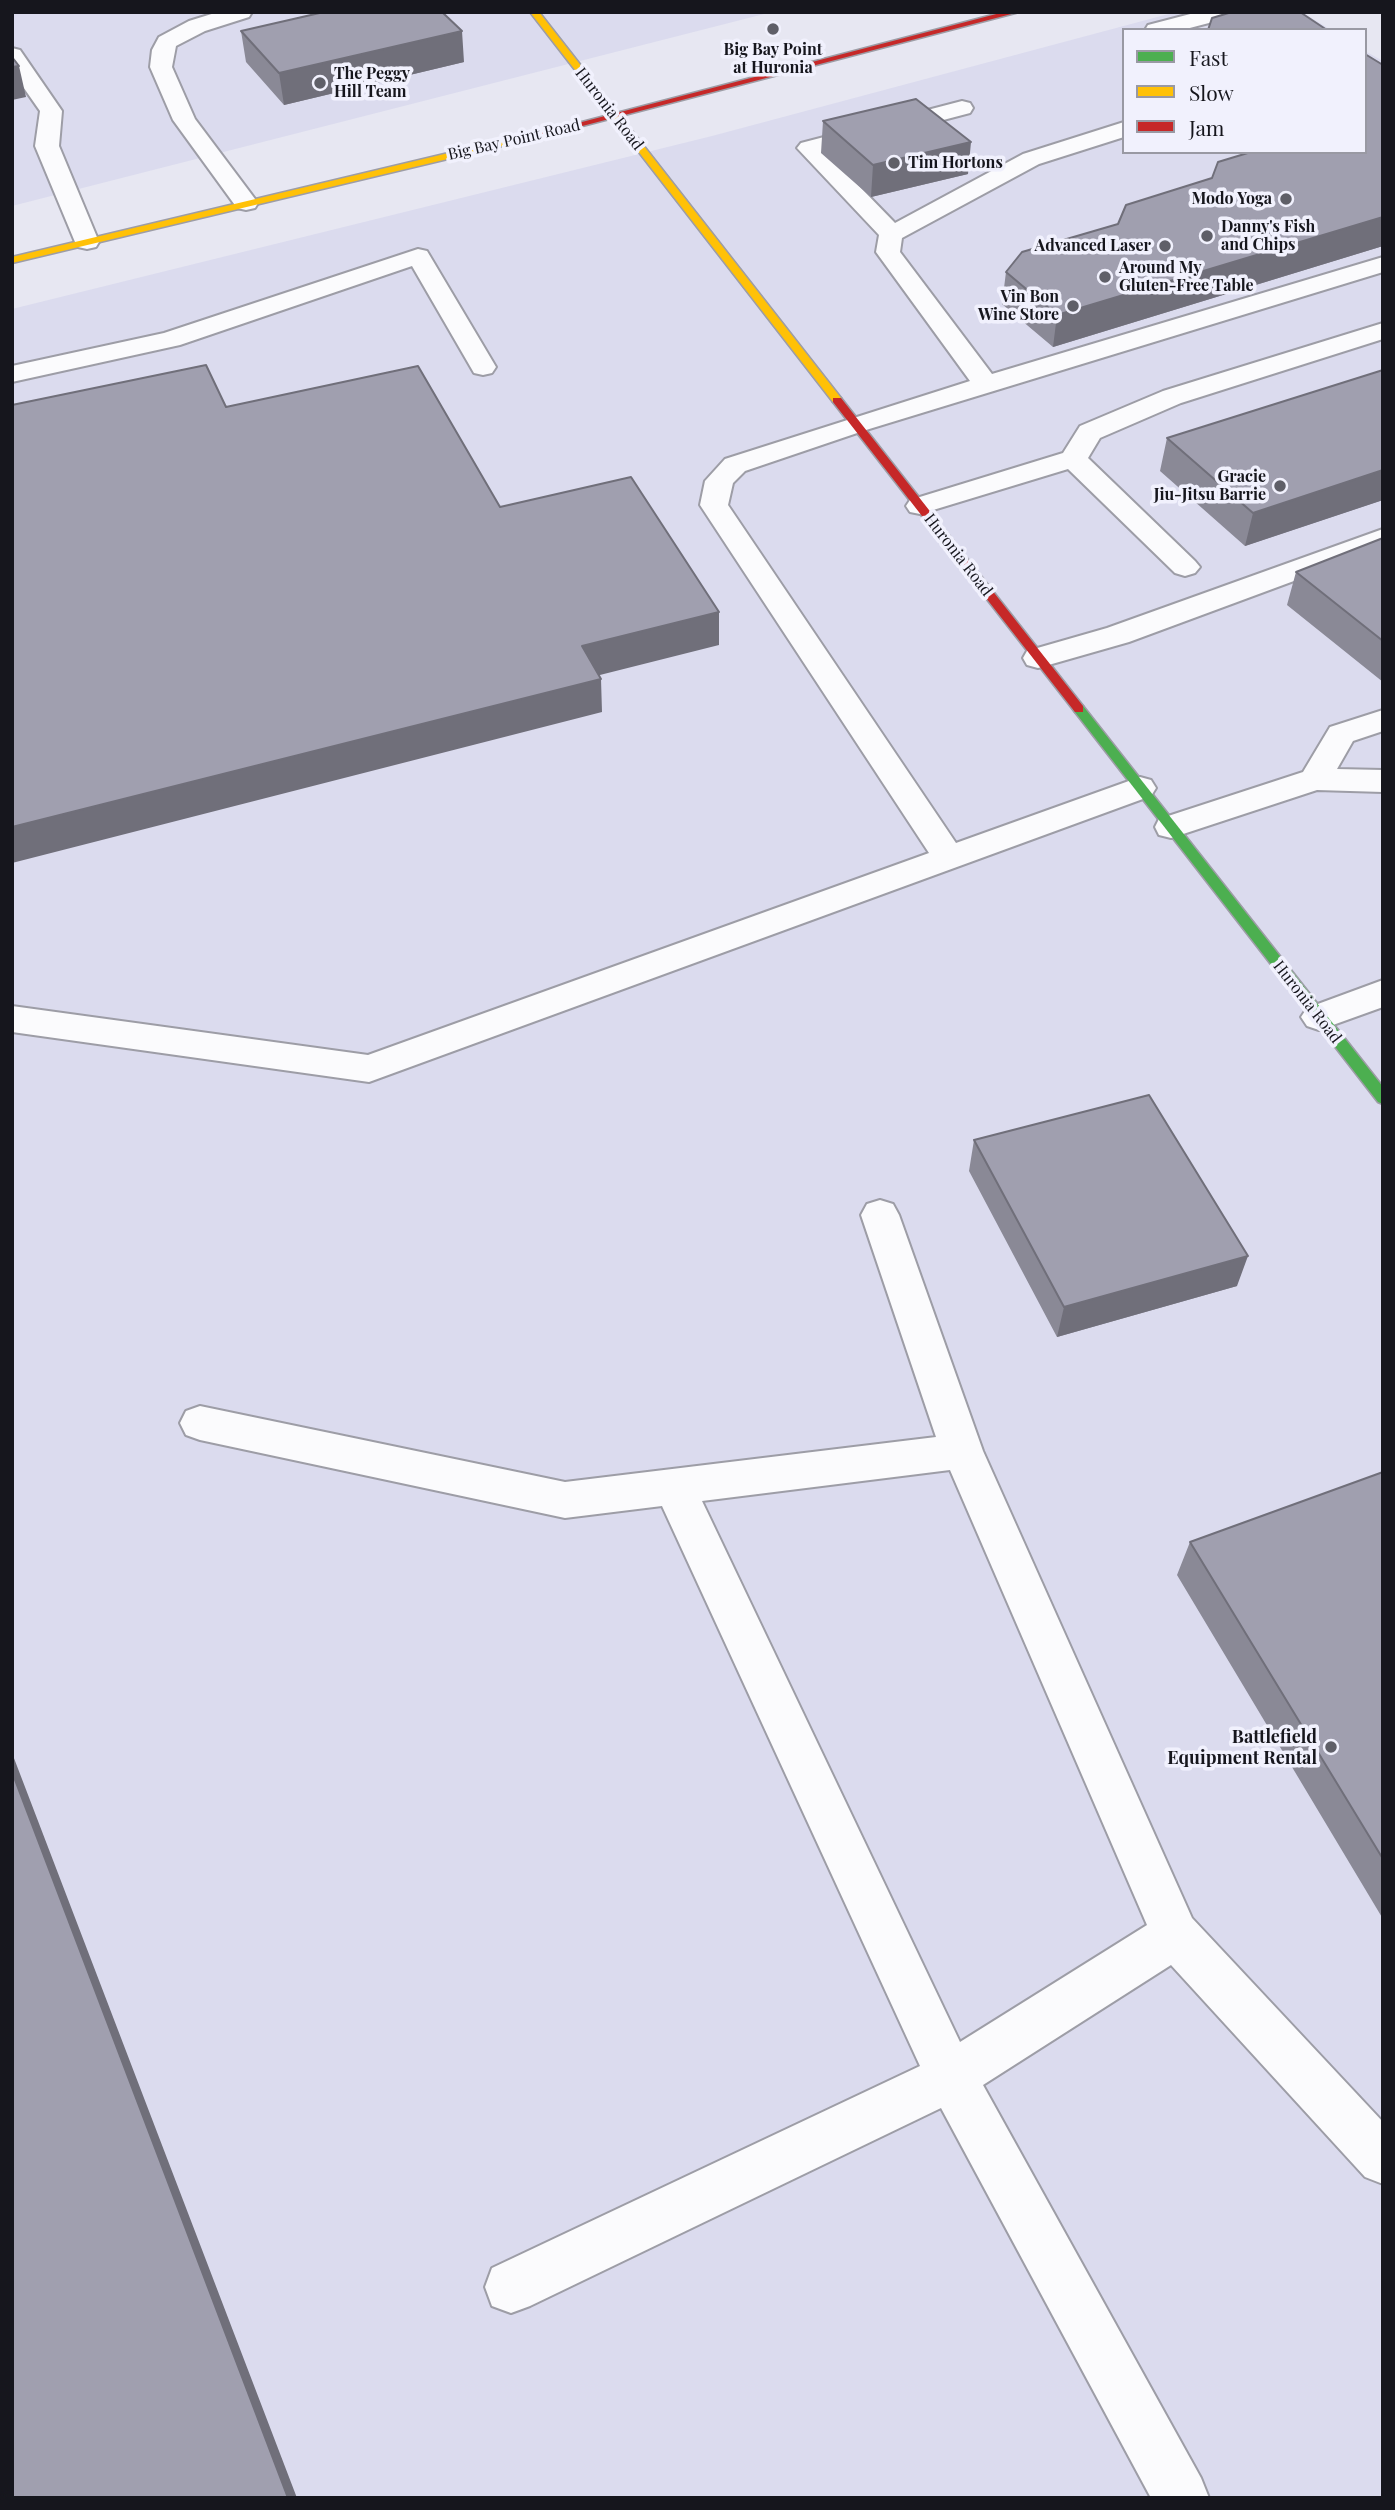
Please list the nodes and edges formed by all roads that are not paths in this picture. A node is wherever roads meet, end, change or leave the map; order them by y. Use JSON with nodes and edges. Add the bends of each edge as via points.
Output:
{"nodes":[{"id":1,"x":241,"y":12,"type":"edge"},
{"id":2,"x":534,"y":12,"type":"edge"},
{"id":3,"x":1014,"y":12,"type":"edge"},
{"id":4,"x":1224,"y":12,"type":"edge"},
{"id":5,"x":1164,"y":28,"type":"edge"},
{"id":6,"x":12,"y":55,"type":"edge"},
{"id":7,"x":962,"y":108,"type":"dead end"},
{"id":8,"x":615,"y":117,"type":"junction"},
{"id":9,"x":1122,"y":130,"type":"edge"},
{"id":10,"x":246,"y":203,"type":"junction"},
{"id":11,"x":892,"y":234,"type":"junction"},
{"id":12,"x":87,"y":242,"type":"junction"},
{"id":13,"x":12,"y":260,"type":"edge"},
{"id":14,"x":1383,"y":264,"type":"edge"},
{"id":15,"x":1383,"y":331,"type":"edge"},
{"id":16,"x":483,"y":367,"type":"dead end"},
{"id":17,"x":12,"y":374,"type":"edge"},
{"id":18,"x":987,"y":386,"type":"junction"},
{"id":19,"x":856,"y":424,"type":"junction"},
{"id":20,"x":1073,"y":459,"type":"junction"},
{"id":21,"x":920,"y":506,"type":"junction"},
{"id":22,"x":1383,"y":538,"type":"edge"},
{"id":23,"x":1185,"y":567,"type":"dead end"},
{"id":24,"x":1038,"y":658,"type":"junction"},
{"id":25,"x":1383,"y":720,"type":"edge"},
{"id":26,"x":1315,"y":779,"type":"junction"},
{"id":27,"x":1383,"y":781,"type":"edge"},
{"id":28,"x":1140,"y":788,"type":"junction"},
{"id":29,"x":1171,"y":827,"type":"junction"},
{"id":30,"x":949,"y":858,"type":"junction"},
{"id":31,"x":1383,"y":993,"type":"edge"},
{"id":32,"x":1320,"y":1017,"type":"junction"},
{"id":33,"x":12,"y":1019,"type":"edge"},
{"id":34,"x":1383,"y":1098,"type":"edge"},
{"id":35,"x":880,"y":1215,"type":"dead end"},
{"id":36,"x":200,"y":1423,"type":"dead end"},
{"id":37,"x":962,"y":1451,"type":"junction"},
{"id":38,"x":674,"y":1487,"type":"junction"},
{"id":39,"x":1175,"y":1935,"type":"junction"},
{"id":40,"x":951,"y":2077,"type":"junction"},
{"id":41,"x":1383,"y":2159,"type":"edge"},
{"id":42,"x":510,"y":2287,"type":"dead end"},
{"id":43,"x":1181,"y":2498,"type":"edge"}],
"edges":[{"from":1,"to":10,"type":"lane","via":[[167,41],[161,67],[184,120]]},
{"from":2,"to":8,"type":"main road","name":"Huronia Road"},
{"from":3,"to":8,"type":"main road","name":"Big Bay Point Road"},
{"from":4,"to":5,"type":"lane"},
{"from":6,"to":12,"type":"lane","via":[[51,111],[47,146]]},
{"from":7,"to":11,"type":"lane","via":[[809,148]]},
{"from":8,"to":10,"type":"main road","name":"Big Bay Point Road"},
{"from":8,"to":19,"type":"main road","name":"Huronia Road"},
{"from":9,"to":11,"type":"lane","via":[[1031,159]]},
{"from":10,"to":12,"type":"main road","name":"Big Bay Point Road"},
{"from":11,"to":18,"type":"lane","via":[[888,253]]},
{"from":12,"to":13,"type":"main road","name":"Big Bay Point Road"},
{"from":14,"to":18,"type":"lane"},
{"from":15,"to":20,"type":"lane","via":[[1172,397],[1090,432]]},
{"from":16,"to":17,"type":"lane","via":[[418,256],[171,339]]},
{"from":18,"to":19,"type":"lane"},
{"from":19,"to":21,"type":"main road","name":"Huronia Road"},
{"from":19,"to":30,"type":"lane","via":[[735,465],[719,481],[714,505]]},
{"from":20,"to":21,"type":"lane"},
{"from":20,"to":23,"type":"lane"},
{"from":21,"to":24,"type":"main road","name":"Huronia Road"},
{"from":22,"to":24,"type":"lane","via":[[1118,635]]},
{"from":24,"to":28,"type":"main road","name":"Huronia Road"},
{"from":25,"to":26,"type":"lane","via":[[1341,734]]},
{"from":26,"to":27,"type":"lane"},
{"from":26,"to":29,"type":"lane"},
{"from":28,"to":29,"type":"main road","name":"Huronia Road"},
{"from":28,"to":30,"type":"lane"},
{"from":29,"to":32,"type":"main road","name":"Huronia Road"},
{"from":30,"to":33,"type":"lane","via":[[369,1069]]},
{"from":31,"to":32,"type":"lane"},
{"from":32,"to":34,"type":"main road","name":"Huronia Road"},
{"from":35,"to":37,"type":"lane"},
{"from":36,"to":38,"type":"lane","via":[[565,1500]]},
{"from":37,"to":38,"type":"lane"},
{"from":37,"to":39,"type":"lane"},
{"from":38,"to":40,"type":"lane"},
{"from":39,"to":40,"type":"lane"},
{"from":39,"to":41,"type":"lane"},
{"from":40,"to":42,"type":"lane"},
{"from":40,"to":43,"type":"lane"}]}
